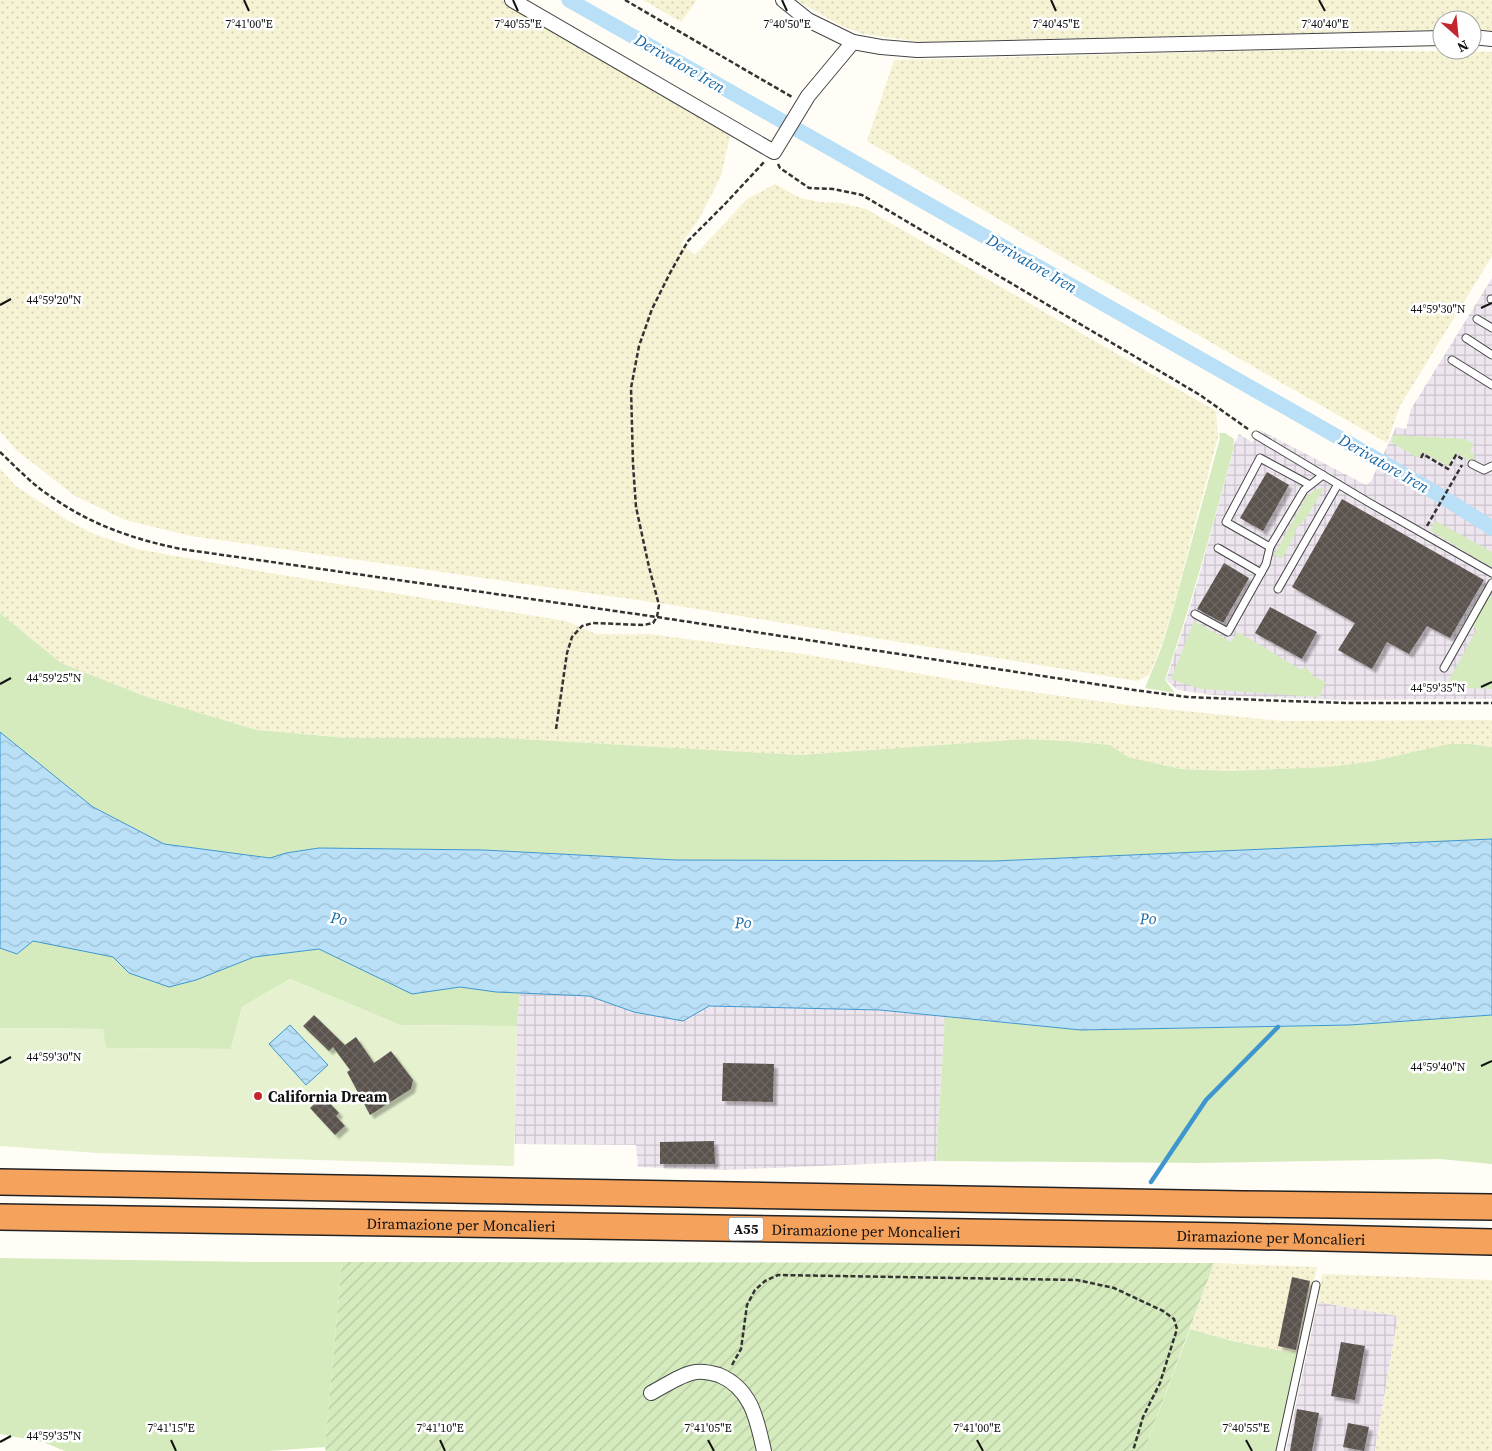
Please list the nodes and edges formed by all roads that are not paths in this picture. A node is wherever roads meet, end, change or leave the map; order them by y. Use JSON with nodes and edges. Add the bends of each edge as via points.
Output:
{"nodes":[{"id":1,"x":512,"y":0,"type":"edge"},
{"id":2,"x":783,"y":0,"type":"edge"},
{"id":3,"x":1432,"y":38,"type":"edge"},
{"id":4,"x":853,"y":42,"type":"junction"},
{"id":5,"x":1478,"y":318,"type":"dead end"},
{"id":6,"x":1492,"y":328,"type":"edge"},
{"id":7,"x":1466,"y":338,"type":"dead end"},
{"id":8,"x":1492,"y":355,"type":"edge"},
{"id":9,"x":1452,"y":360,"type":"dead end"},
{"id":10,"x":1492,"y":385,"type":"edge"},
{"id":11,"x":1256,"y":435,"type":"road end"},
{"id":12,"x":1472,"y":464,"type":"road end"},
{"id":13,"x":1492,"y":466,"type":"edge"},
{"id":14,"x":1323,"y":476,"type":"junction"},
{"id":15,"x":1338,"y":484,"type":"junction"},
{"id":16,"x":1310,"y":485,"type":"junction"},
{"id":17,"x":1270,"y":547,"type":"junction"},
{"id":18,"x":1218,"y":548,"type":"dead end"},
{"id":19,"x":1261,"y":573,"type":"junction"},
{"id":20,"x":1492,"y":573,"type":"edge"},
{"id":21,"x":1492,"y":582,"type":"edge"},
{"id":22,"x":1278,"y":589,"type":"dead end"},
{"id":23,"x":1195,"y":614,"type":"dead end"},
{"id":24,"x":1444,"y":668,"type":"dead end"},
{"id":25,"x":0,"y":1182,"type":"edge"},
{"id":26,"x":1492,"y":1207,"type":"edge"},
{"id":27,"x":0,"y":1217,"type":"edge"},
{"id":28,"x":1492,"y":1242,"type":"edge"},
{"id":29,"x":1316,"y":1286,"type":"dead end"},
{"id":30,"x":651,"y":1394,"type":"dead end"},
{"id":31,"x":764,"y":1451,"type":"edge"},
{"id":32,"x":1280,"y":1451,"type":"edge"}],
"edges":[{"from":1,"to":4,"type":"street","via":[[774,152],[808,96]]},
{"from":2,"to":4,"type":"street","via":[[808,20]]},
{"from":3,"to":4,"type":"street","via":[[917,50]]},
{"from":5,"to":6,"type":"lane"},
{"from":7,"to":8,"type":"lane"},
{"from":9,"to":10,"type":"lane"},
{"from":11,"to":14,"type":"lane"},
{"from":12,"to":13,"type":"lane","via":[[1484,470]]},
{"from":14,"to":15,"type":"lane"},
{"from":14,"to":16,"type":"lane"},
{"from":15,"to":20,"type":"lane"},
{"from":15,"to":22,"type":"lane"},
{"from":16,"to":17,"type":"lane"},
{"from":16,"to":17,"type":"lane","via":[[1260,458],[1226,522]]},
{"from":17,"to":19,"type":"lane"},
{"from":18,"to":19,"type":"lane"},
{"from":19,"to":23,"type":"lane","via":[[1228,632]]},
{"from":21,"to":24,"type":"lane"},
{"from":25,"to":26,"type":"highway","number":"A55"},
{"from":27,"to":28,"type":"highway","name":"Diramazione per Moncalieri","number":"A55"},
{"from":29,"to":32,"type":"lane"},
{"from":30,"to":31,"type":"street","via":[[697,1372],[724,1378],[749,1400]]}]}
